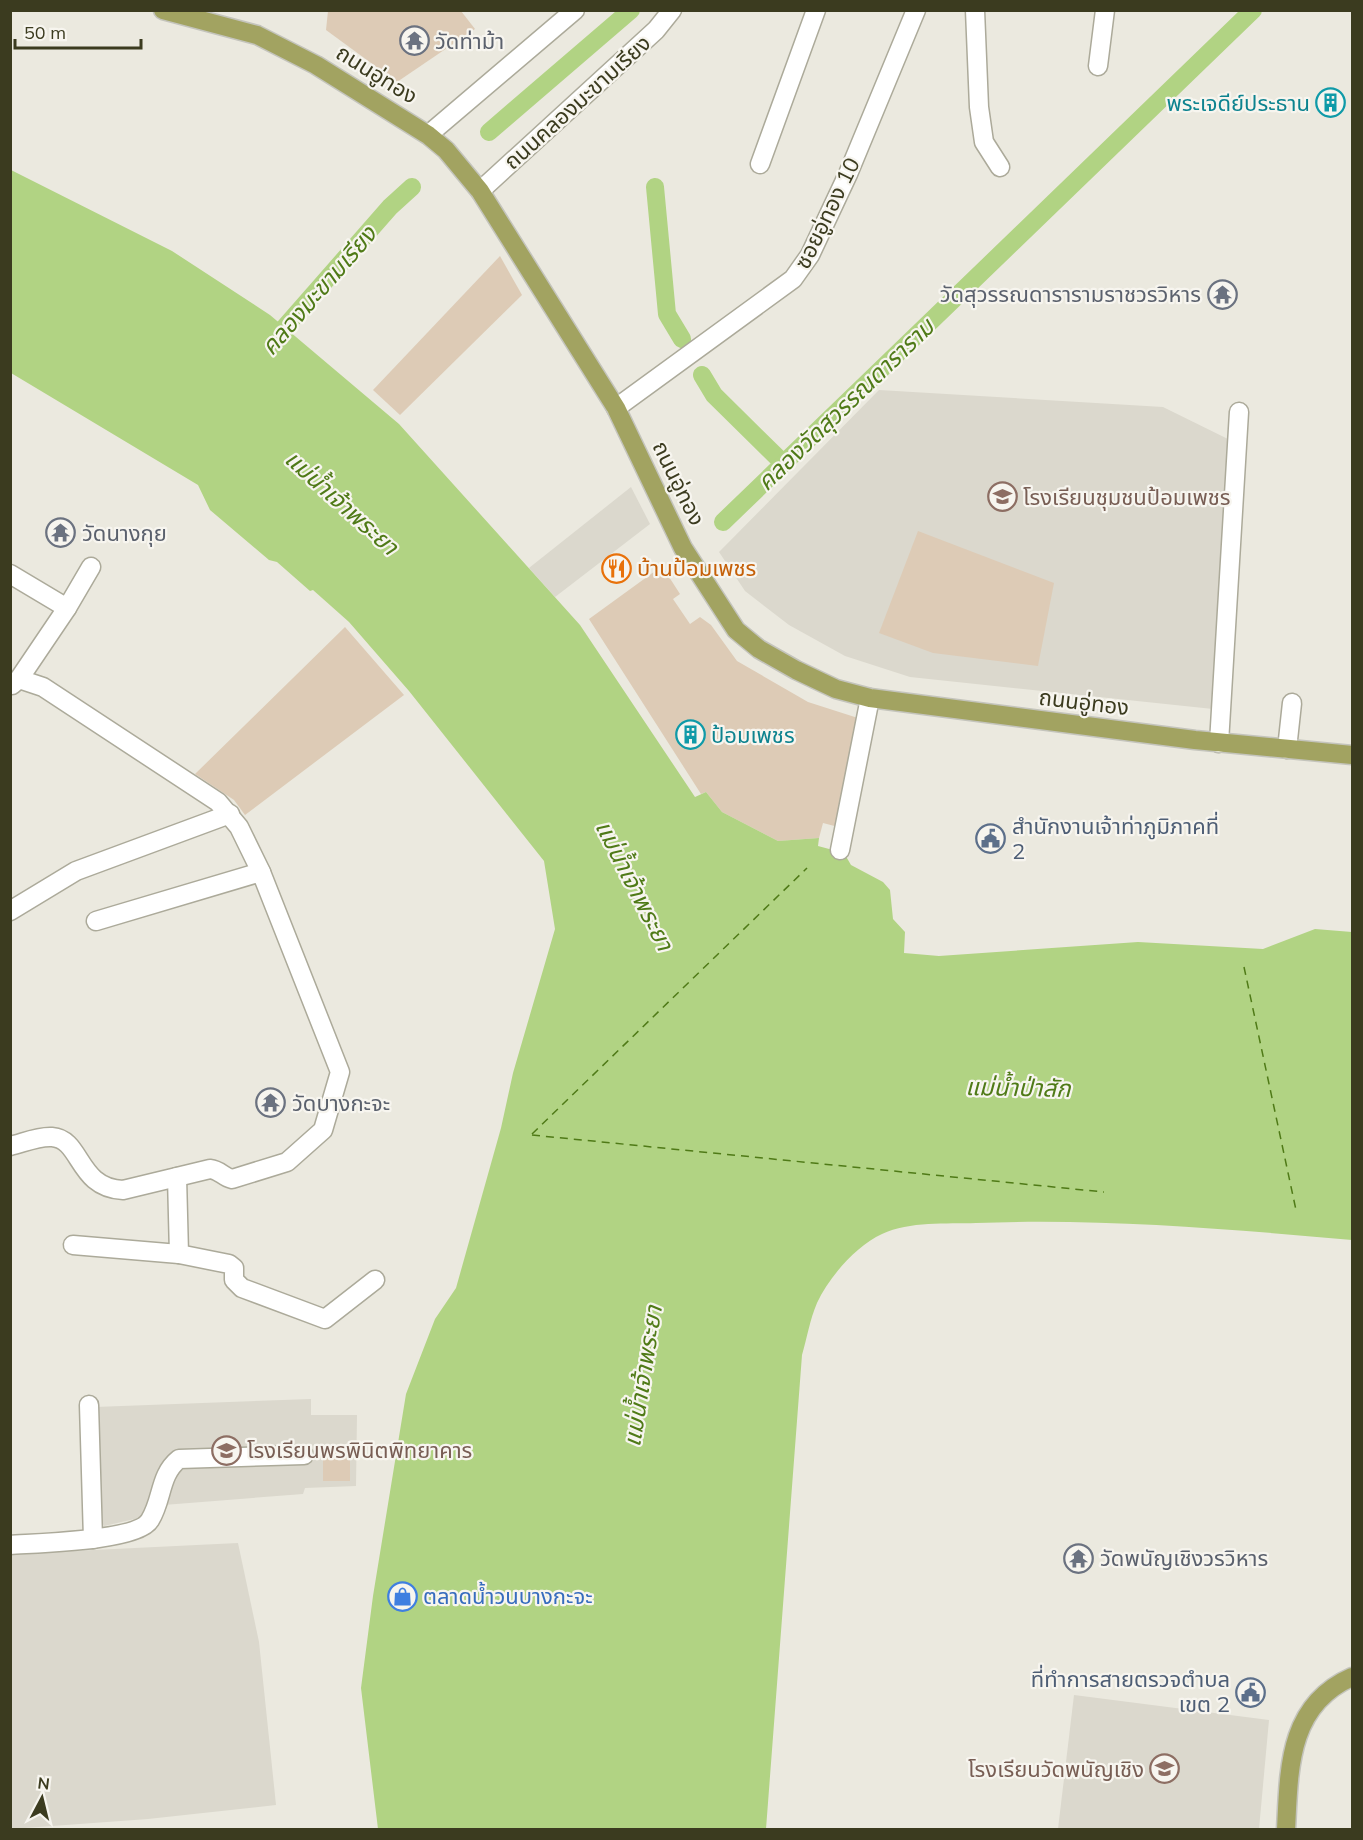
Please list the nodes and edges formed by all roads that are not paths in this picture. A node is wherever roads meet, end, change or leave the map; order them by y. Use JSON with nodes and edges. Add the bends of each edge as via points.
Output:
{"nodes":[{"id":1,"x":163,"y":10,"type":"edge"},
{"id":2,"x":575,"y":10,"type":"edge"},
{"id":3,"x":672,"y":10,"type":"edge"},
{"id":4,"x":816,"y":10,"type":"edge"},
{"id":5,"x":916,"y":10,"type":"edge"},
{"id":6,"x":975,"y":10,"type":"edge"},
{"id":7,"x":1105,"y":10,"type":"edge"},
{"id":8,"x":1098,"y":66,"type":"dead end"},
{"id":9,"x":428,"y":135,"type":"junction"},
{"id":10,"x":760,"y":164,"type":"dead end"},
{"id":11,"x":1000,"y":167,"type":"dead end"},
{"id":12,"x":480,"y":191,"type":"junction"},
{"id":13,"x":616,"y":408,"type":"junction"},
{"id":14,"x":1239,"y":412,"type":"dead end"},
{"id":15,"x":91,"y":567,"type":"dead end"},
{"id":16,"x":10,"y":574,"type":"edge"},
{"id":17,"x":67,"y":608,"type":"junction"},
{"id":18,"x":15,"y":682,"type":"edge"},
{"id":19,"x":870,"y":698,"type":"junction"},
{"id":20,"x":1292,"y":704,"type":"dead end"},
{"id":21,"x":1219,"y":743,"type":"junction"},
{"id":22,"x":1287,"y":749,"type":"junction"},
{"id":23,"x":1353,"y":755,"type":"edge"},
{"id":24,"x":230,"y":814,"type":"junction"},
{"id":25,"x":840,"y":850,"type":"dead end"},
{"id":26,"x":261,"y":872,"type":"junction"},
{"id":27,"x":10,"y":911,"type":"edge"},
{"id":28,"x":96,"y":921,"type":"dead end"},
{"id":29,"x":10,"y":1146,"type":"edge"},
{"id":30,"x":177,"y":1177,"type":"junction"},
{"id":31,"x":73,"y":1245,"type":"dead end"},
{"id":32,"x":179,"y":1254,"type":"junction"},
{"id":33,"x":375,"y":1280,"type":"dead end"},
{"id":34,"x":89,"y":1405,"type":"dead end"},
{"id":35,"x":304,"y":1455,"type":"dead end"},
{"id":36,"x":93,"y":1539,"type":"junction"},
{"id":37,"x":10,"y":1545,"type":"edge"},
{"id":38,"x":1353,"y":1677,"type":"edge"},
{"id":39,"x":1286,"y":1830,"type":"edge"}],
"edges":[{"from":1,"to":9,"type":"main road","name":"ถนนอู่ทอง","via":[[257,35],[316,64]]},
{"from":2,"to":9,"type":"street"},
{"from":3,"to":12,"type":"street","name":"ถนนคลองมะขามเรียง","via":[[656,30]]},
{"from":4,"to":10,"type":"street"},
{"from":5,"to":13,"type":"street","name":"ซอยอู่ทอง 10","via":[[843,184],[810,255],[793,279]]},
{"from":6,"to":11,"type":"street","via":[[984,142]]},
{"from":7,"to":8,"type":"street"},
{"from":9,"to":12,"type":"main road","name":"ถนนอู่ทอง"},
{"from":12,"to":13,"type":"main road","name":"ถนนอู่ทอง"},
{"from":13,"to":19,"type":"main road","name":"ถนนอู่ทอง","via":[[683,548],[736,630],[759,649],[796,670],[836,689]]},
{"from":14,"to":21,"type":"street"},
{"from":15,"to":17,"type":"street"},
{"from":16,"to":17,"type":"street"},
{"from":17,"to":18,"type":"street"},
{"from":18,"to":24,"type":"street","via":[[43,687],[218,802]]},
{"from":19,"to":21,"type":"main road","name":"ถนนอู่ทอง"},
{"from":19,"to":25,"type":"street"},
{"from":20,"to":22,"type":"street"},
{"from":21,"to":22,"type":"main road","name":"ถนนอู่ทอง"},
{"from":22,"to":23,"type":"main road","name":"ถนนอู่ทอง"},
{"from":24,"to":26,"type":"street"},
{"from":24,"to":27,"type":"street","via":[[76,872]]},
{"from":26,"to":28,"type":"street"},
{"from":26,"to":30,"type":"street","via":[[340,1072],[323,1130],[287,1162],[232,1179],[210,1169]]},
{"from":29,"to":30,"type":"street","via":[[54,1137],[65,1142],[96,1183],[109,1189],[123,1190]]},
{"from":30,"to":32,"type":"street"},
{"from":31,"to":32,"type":"street"},
{"from":32,"to":33,"type":"street","via":[[229,1264],[234,1268],[234,1280],[242,1288],[325,1318]]},
{"from":34,"to":36,"type":"street"},
{"from":35,"to":36,"type":"street","via":[[179,1459],[168,1468],[149,1523],[139,1529]]},
{"from":36,"to":37,"type":"street"},
{"from":38,"to":39,"type":"main road","via":[[1337,1684],[1310,1708],[1296,1736],[1288,1777]]}]}
